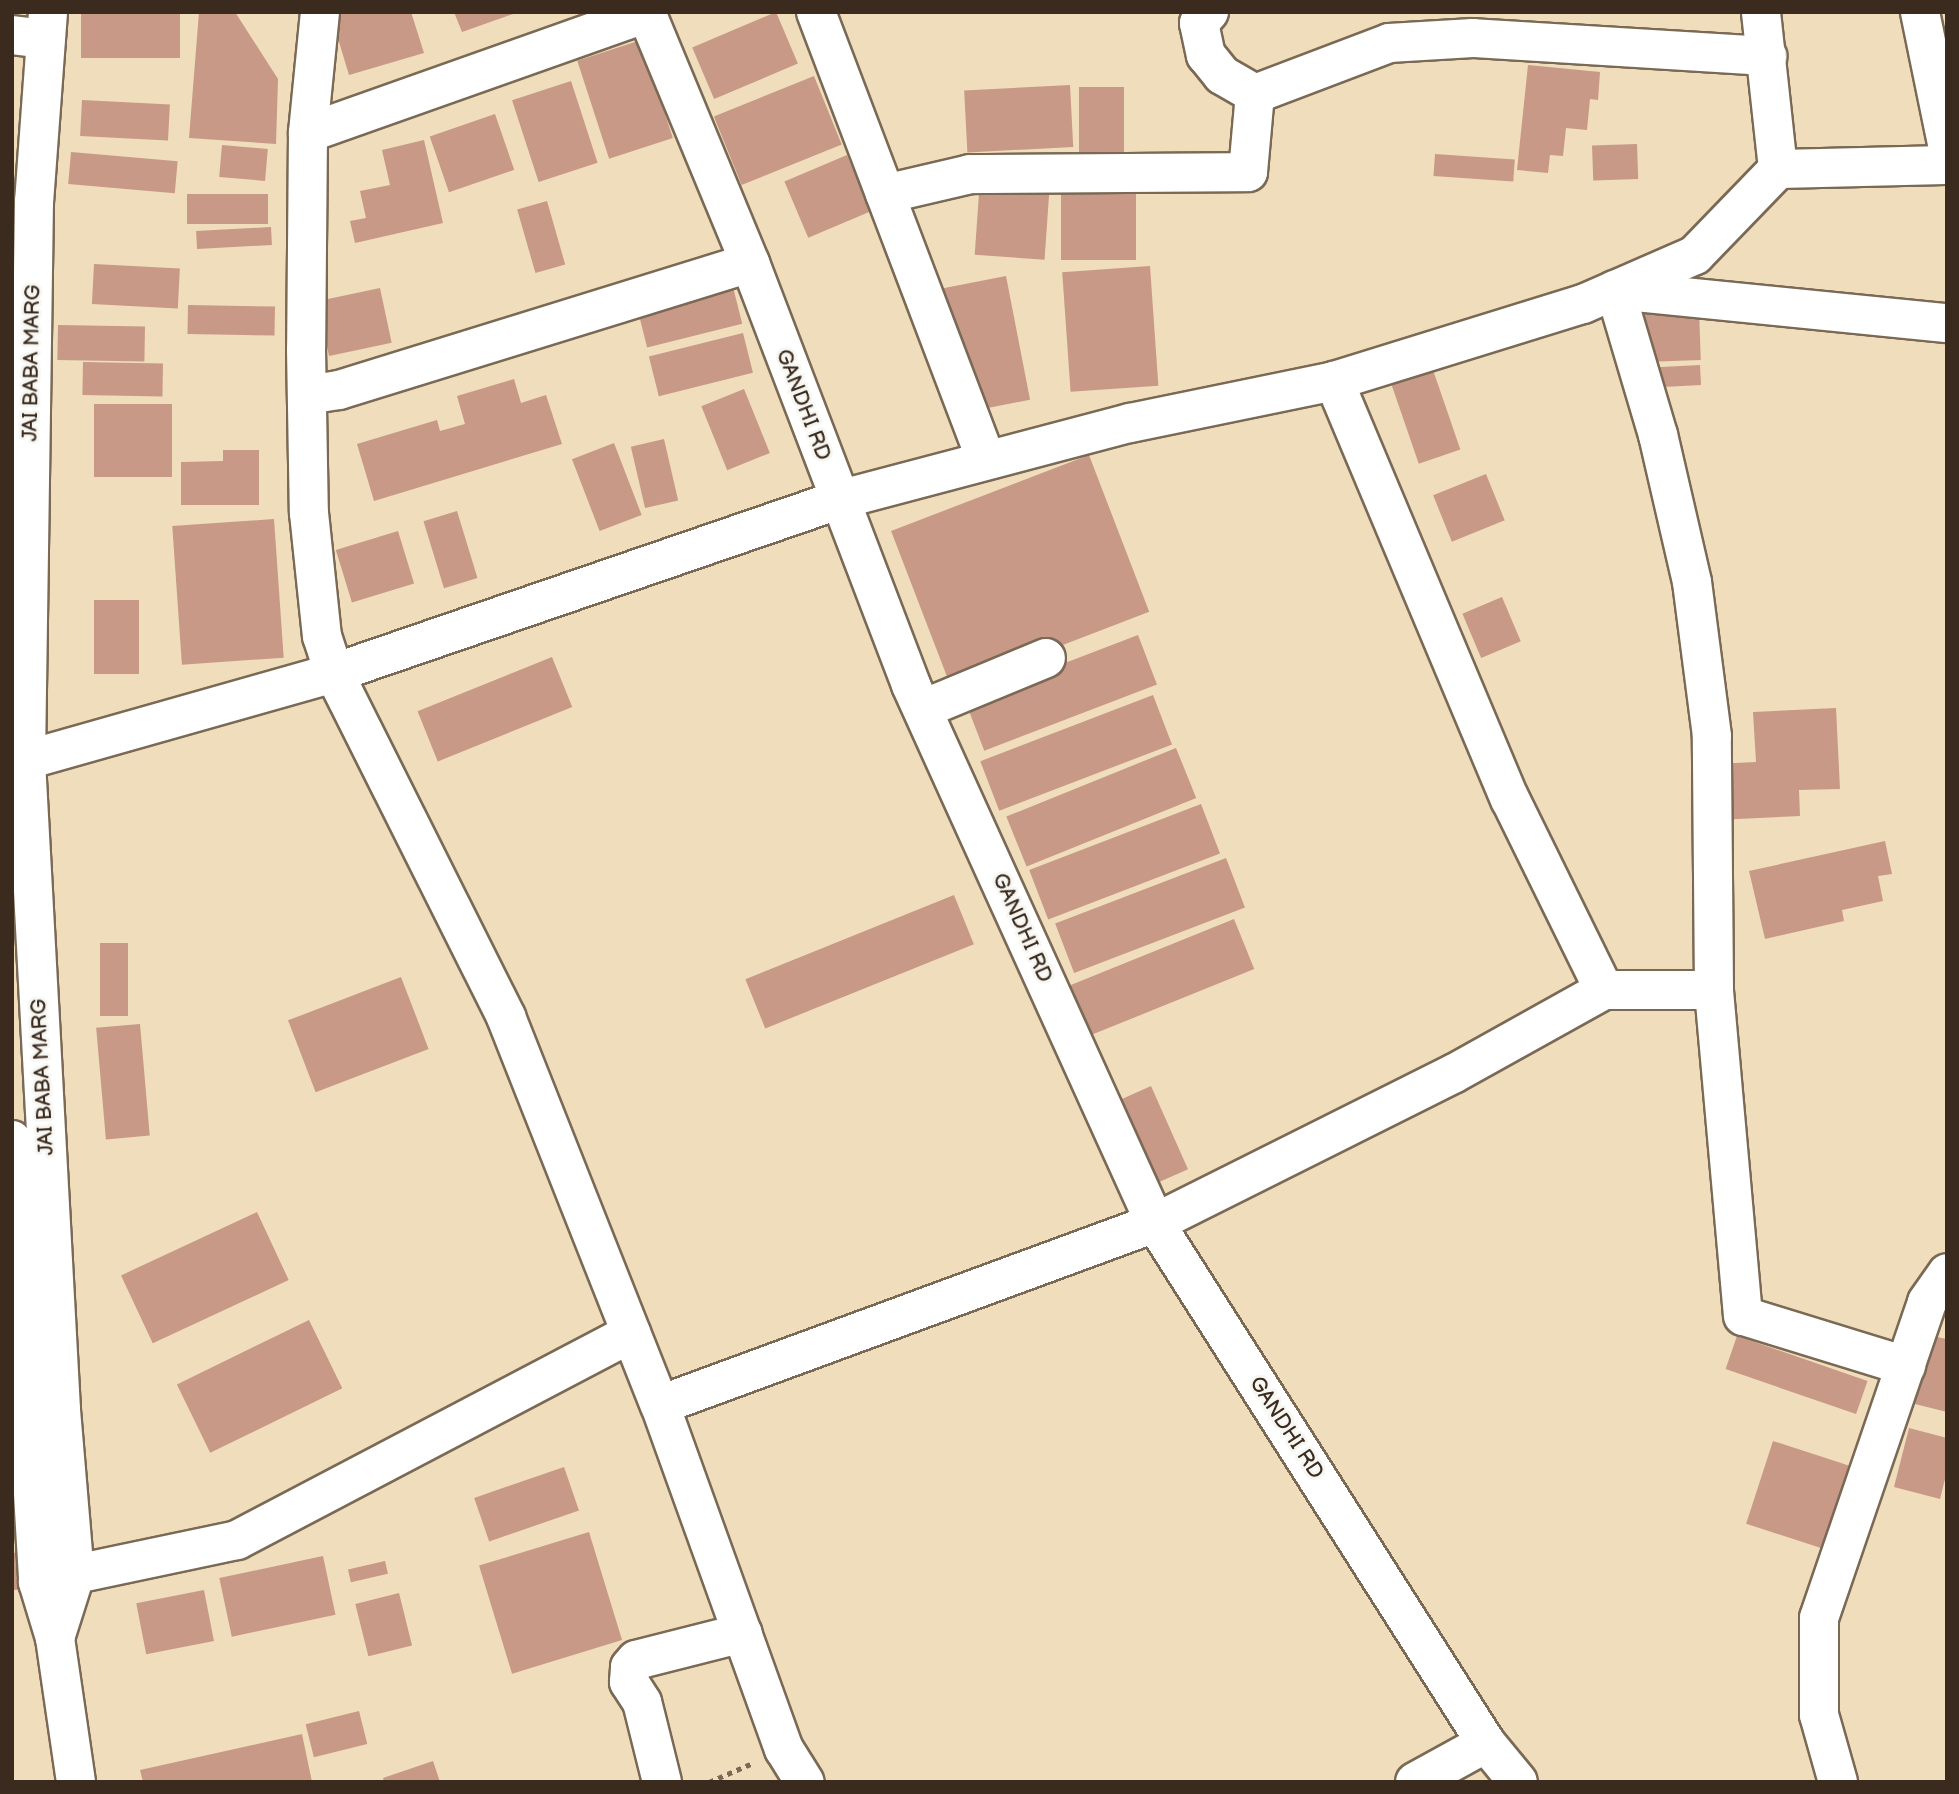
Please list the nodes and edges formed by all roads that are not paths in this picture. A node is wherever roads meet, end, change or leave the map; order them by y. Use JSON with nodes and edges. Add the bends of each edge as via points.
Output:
{"nodes":[{"id":1,"x":320,"y":12,"type":"edge"},
{"id":2,"x":816,"y":12,"type":"edge"},
{"id":3,"x":1209,"y":12,"type":"edge"},
{"id":4,"x":1761,"y":12,"type":"edge"},
{"id":5,"x":1920,"y":12,"type":"edge"},
{"id":6,"x":646,"y":13,"type":"edge"},
{"id":7,"x":1385,"y":28,"type":"edge"},
{"id":8,"x":36,"y":29,"type":"edge"},
{"id":9,"x":1767,"y":55,"type":"junction"},
{"id":10,"x":1255,"y":94,"type":"junction"},
{"id":11,"x":308,"y":133,"type":"junction"},
{"id":12,"x":1947,"y":143,"type":"edge"},
{"id":13,"x":1947,"y":165,"type":"edge"},
{"id":14,"x":1778,"y":169,"type":"junction"},
{"id":15,"x":885,"y":194,"type":"junction"},
{"id":16,"x":750,"y":263,"type":"junction"},
{"id":17,"x":1615,"y":290,"type":"junction"},
{"id":18,"x":1947,"y":323,"type":"edge"},
{"id":19,"x":1334,"y":381,"type":"junction"},
{"id":20,"x":307,"y":395,"type":"junction"},
{"id":21,"x":986,"y":460,"type":"junction"},
{"id":22,"x":838,"y":500,"type":"junction"},
{"id":23,"x":1046,"y":658,"type":"dead end"},
{"id":24,"x":334,"y":673,"type":"junction"},
{"id":25,"x":923,"y":709,"type":"junction"},
{"id":26,"x":19,"y":763,"type":"edge"},
{"id":27,"x":20,"y":819,"type":"edge"},
{"id":28,"x":1604,"y":990,"type":"junction"},
{"id":29,"x":1714,"y":990,"type":"junction"},
{"id":30,"x":12,"y":1140,"type":"edge"},
{"id":31,"x":1155,"y":1223,"type":"junction"},
{"id":32,"x":1947,"y":1273,"type":"edge"},
{"id":33,"x":631,"y":1333,"type":"junction"},
{"id":34,"x":1906,"y":1366,"type":"junction"},
{"id":35,"x":660,"y":1405,"type":"junction"},
{"id":36,"x":45,"y":1411,"type":"junction"},
{"id":37,"x":57,"y":1578,"type":"junction"},
{"id":38,"x":743,"y":1633,"type":"junction"},
{"id":39,"x":1486,"y":1743,"type":"junction"},
{"id":40,"x":76,"y":1782,"type":"edge"},
{"id":41,"x":662,"y":1782,"type":"edge"},
{"id":42,"x":805,"y":1782,"type":"edge"},
{"id":43,"x":1415,"y":1782,"type":"edge"},
{"id":44,"x":1518,"y":1782,"type":"edge"},
{"id":45,"x":1838,"y":1782,"type":"edge"}],
"edges":[{"from":1,"to":11,"type":"street"},
{"from":2,"to":15,"type":"street"},
{"from":3,"to":10,"type":"street","via":[[1199,23],[1206,55],[1222,75]]},
{"from":4,"to":9,"type":"street"},
{"from":5,"to":12,"type":"street"},
{"from":6,"to":11,"type":"street"},
{"from":6,"to":16,"type":"street","name":"GANDHI RD"},
{"from":7,"to":9,"type":"street","via":[[1473,38]]},
{"from":7,"to":10,"type":"street"},
{"from":8,"to":26,"type":"street","name":"JAI BABA MARG"},
{"from":9,"to":14,"type":"street"},
{"from":10,"to":15,"type":"street","via":[[1248,172],[970,174]]},
{"from":11,"to":20,"type":"street"},
{"from":13,"to":14,"type":"street"},
{"from":14,"to":17,"type":"street","via":[[1695,255]]},
{"from":15,"to":21,"type":"street"},
{"from":16,"to":20,"type":"street","via":[[339,390]]},
{"from":16,"to":22,"type":"street","name":"GANDHI RD"},
{"from":17,"to":18,"type":"street"},
{"from":17,"to":19,"type":"street"},
{"from":17,"to":29,"type":"street","via":[[1658,435],[1692,582],[1712,736]]},
{"from":19,"to":21,"type":"street","via":[[1130,423]]},
{"from":19,"to":28,"type":"street","via":[[1510,799]]},
{"from":20,"to":24,"type":"street","via":[[309,513],[322,636]]},
{"from":21,"to":22,"type":"street"},
{"from":22,"to":24,"type":"street"},
{"from":22,"to":25,"type":"street","name":"GANDHI RD"},
{"from":23,"to":25,"type":"street"},
{"from":24,"to":26,"type":"street"},
{"from":24,"to":33,"type":"street","via":[[506,1017]]},
{"from":25,"to":31,"type":"street","name":"GANDHI RD"},
{"from":26,"to":27,"type":"street","name":"JAI BABA MARG"},
{"from":27,"to":36,"type":"street","name":"JAI BABA MARG"},
{"from":28,"to":29,"type":"street"},
{"from":28,"to":31,"type":"street","via":[[1453,1074]]},
{"from":29,"to":34,"type":"street","via":[[1743,1316]]},
{"from":30,"to":36,"type":"street","name":"JAI BABA MARG"},
{"from":31,"to":35,"type":"street"},
{"from":31,"to":39,"type":"street","name":"GANDHI RD"},
{"from":32,"to":34,"type":"street","via":[[1927,1301]]},
{"from":33,"to":35,"type":"street"},
{"from":33,"to":37,"type":"street","via":[[237,1540]]},
{"from":34,"to":45,"type":"street","via":[[1819,1618],[1819,1715]]},
{"from":35,"to":38,"type":"street"},
{"from":36,"to":37,"type":"street","name":"JAI BABA MARG"},
{"from":37,"to":40,"type":"street","name":"JAI BABA MARG","via":[[55,1638]]},
{"from":38,"to":41,"type":"street","via":[[636,1660],[630,1667],[629,1682],[642,1702]]},
{"from":38,"to":42,"type":"street","via":[[784,1749]]},
{"from":39,"to":43,"type":"street"},
{"from":39,"to":44,"type":"street","name":"GANDHI RD"}]}
